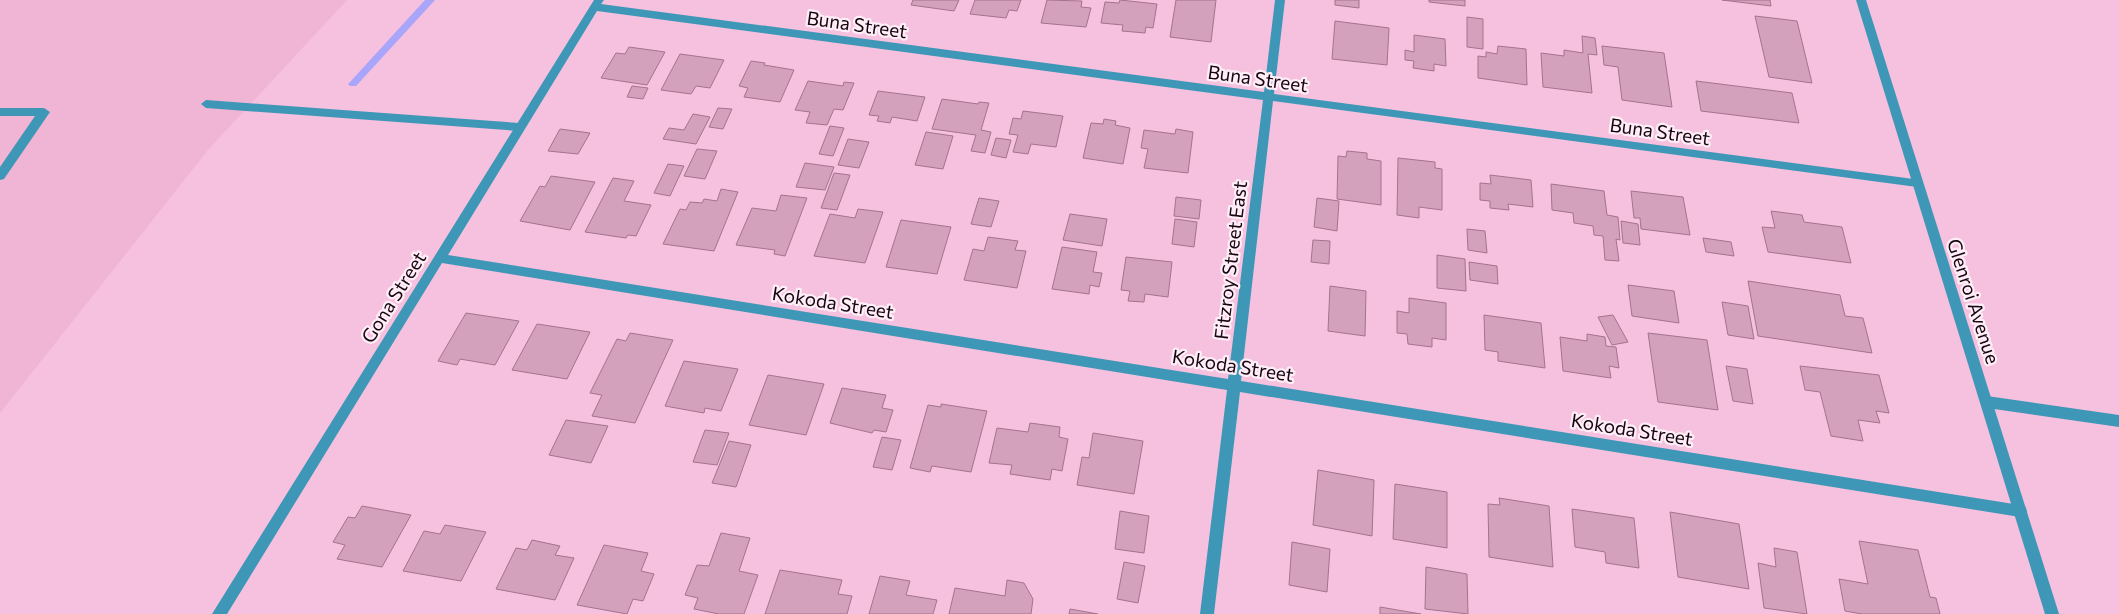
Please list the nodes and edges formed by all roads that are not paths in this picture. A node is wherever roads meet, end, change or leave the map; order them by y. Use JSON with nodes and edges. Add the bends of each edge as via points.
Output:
{"nodes":[{"id":1,"x":1280,"y":0,"type":"edge"},
{"id":2,"x":1861,"y":0,"type":"edge"},
{"id":3,"x":597,"y":4,"type":"edge"},
{"id":4,"x":1269,"y":97,"type":"junction"},
{"id":5,"x":206,"y":104,"type":"dead end"},
{"id":6,"x":0,"y":112,"type":"edge"},
{"id":7,"x":519,"y":127,"type":"junction"},
{"id":8,"x":0,"y":176,"type":"edge"},
{"id":9,"x":1917,"y":183,"type":"junction"},
{"id":10,"x":439,"y":258,"type":"junction"},
{"id":11,"x":1234,"y":384,"type":"junction"},
{"id":12,"x":1987,"y":402,"type":"junction"},
{"id":13,"x":2119,"y":421,"type":"edge"},
{"id":14,"x":2020,"y":511,"type":"junction"},
{"id":15,"x":219,"y":614,"type":"edge"},
{"id":16,"x":1207,"y":614,"type":"edge"},
{"id":17,"x":2052,"y":614,"type":"edge"}],
"edges":[{"from":1,"to":4,"type":"street","name":"Fitzroy Street East"},
{"from":2,"to":9,"type":"street","name":"Glenroi Avenue"},
{"from":3,"to":4,"type":"street","name":"Buna Street"},
{"from":3,"to":7,"type":"street","name":"Gona Street"},
{"from":4,"to":9,"type":"street","name":"Buna Street"},
{"from":4,"to":11,"type":"street","name":"Fitzroy Street East"},
{"from":5,"to":7,"type":"street"},
{"from":6,"to":8,"type":"street","via":[[44,112]]},
{"from":7,"to":10,"type":"street","name":"Gona Street"},
{"from":9,"to":12,"type":"street","name":"Glenroi Avenue"},
{"from":10,"to":11,"type":"street","name":"Kokoda Street"},
{"from":10,"to":15,"type":"street","name":"Gona Street"},
{"from":11,"to":14,"type":"street","name":"Kokoda Street"},
{"from":11,"to":16,"type":"street","name":"Fitzroy Street East"},
{"from":12,"to":13,"type":"street"},
{"from":12,"to":14,"type":"street","name":"Glenroi Avenue"},
{"from":14,"to":17,"type":"street","name":"Glenroi Avenue"}]}
